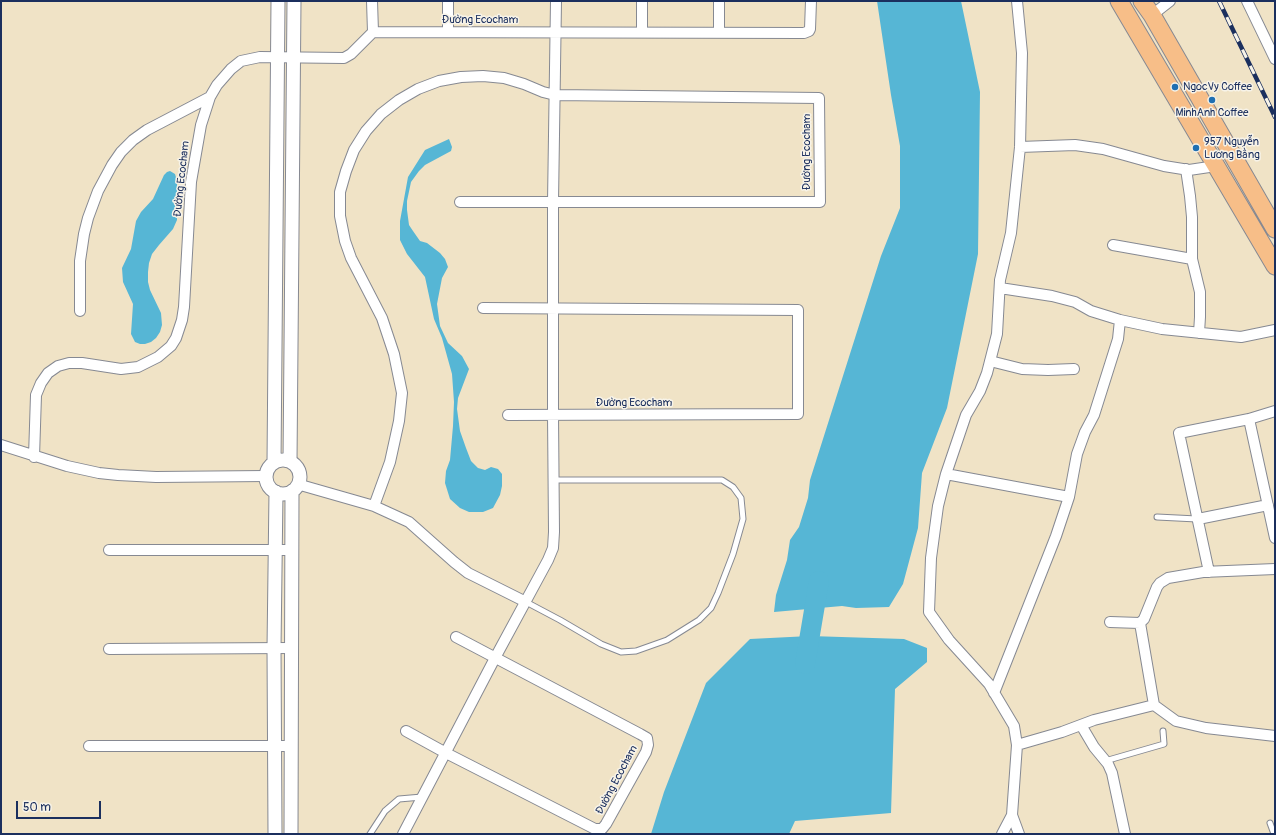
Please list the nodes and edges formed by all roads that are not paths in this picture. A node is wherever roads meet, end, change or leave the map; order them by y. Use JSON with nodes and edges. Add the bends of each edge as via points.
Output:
{"nodes":[{"id":1,"x":278,"y":1,"type":"edge"},
{"id":2,"x":294,"y":1,"type":"edge"},
{"id":3,"x":372,"y":1,"type":"edge"},
{"id":4,"x":448,"y":1,"type":"edge"},
{"id":5,"x":556,"y":1,"type":"edge"},
{"id":6,"x":642,"y":1,"type":"edge"},
{"id":7,"x":720,"y":1,"type":"edge"},
{"id":8,"x":811,"y":1,"type":"edge"},
{"id":9,"x":1017,"y":1,"type":"edge"},
{"id":10,"x":1119,"y":1,"type":"edge"},
{"id":11,"x":1142,"y":1,"type":"edge"},
{"id":12,"x":1170,"y":1,"type":"edge"},
{"id":13,"x":1248,"y":1,"type":"edge"},
{"id":14,"x":1152,"y":15,"type":"junction"},
{"id":15,"x":556,"y":31,"type":"junction"},
{"id":16,"x":373,"y":32,"type":"junction"},
{"id":17,"x":448,"y":32,"type":"junction"},
{"id":18,"x":642,"y":32,"type":"junction"},
{"id":19,"x":719,"y":32,"type":"junction"},
{"id":20,"x":278,"y":57,"type":"junction"},
{"id":21,"x":294,"y":58,"type":"junction"},
{"id":22,"x":1275,"y":59,"type":"edge"},
{"id":23,"x":555,"y":95,"type":"junction"},
{"id":24,"x":210,"y":97,"type":"junction"},
{"id":25,"x":1020,"y":147,"type":"junction"},
{"id":26,"x":1216,"y":166,"type":"junction"},
{"id":27,"x":1186,"y":169,"type":"junction"},
{"id":28,"x":460,"y":202,"type":"dead end"},
{"id":29,"x":553,"y":202,"type":"junction"},
{"id":30,"x":1275,"y":229,"type":"edge"},
{"id":31,"x":1113,"y":245,"type":"dead end"},
{"id":32,"x":1192,"y":259,"type":"junction"},
{"id":33,"x":1275,"y":266,"type":"edge"},
{"id":34,"x":1000,"y":284,"type":"junction"},
{"id":35,"x":483,"y":308,"type":"dead end"},
{"id":36,"x":552,"y":308,"type":"junction"},
{"id":37,"x":80,"y":311,"type":"dead end"},
{"id":38,"x":1120,"y":320,"type":"junction"},
{"id":39,"x":1275,"y":330,"type":"edge"},
{"id":40,"x":1199,"y":334,"type":"junction"},
{"id":41,"x":990,"y":361,"type":"junction"},
{"id":42,"x":1074,"y":369,"type":"dead end"},
{"id":43,"x":1275,"y":411,"type":"edge"},
{"id":44,"x":508,"y":415,"type":"dead end"},
{"id":45,"x":552,"y":415,"type":"junction"},
{"id":46,"x":1249,"y":419,"type":"junction"},
{"id":47,"x":1,"y":445,"type":"edge"},
{"id":48,"x":34,"y":457,"type":"junction"},
{"id":49,"x":290,"y":461,"type":"junction"},
{"id":50,"x":274,"y":462,"type":"junction"},
{"id":51,"x":946,"y":474,"type":"junction"},
{"id":52,"x":266,"y":476,"type":"junction"},
{"id":53,"x":553,"y":480,"type":"junction"},
{"id":54,"x":304,"y":486,"type":"dead end"},
{"id":55,"x":292,"y":491,"type":"junction"},
{"id":56,"x":276,"y":492,"type":"junction"},
{"id":57,"x":1069,"y":497,"type":"junction"},
{"id":58,"x":1268,"y":505,"type":"junction"},
{"id":59,"x":374,"y":506,"type":"junction"},
{"id":60,"x":1157,"y":517,"type":"dead end"},
{"id":61,"x":1198,"y":519,"type":"junction"},
{"id":62,"x":1275,"y":538,"type":"edge"},
{"id":63,"x":109,"y":550,"type":"dead end"},
{"id":64,"x":275,"y":550,"type":"junction"},
{"id":65,"x":292,"y":550,"type":"junction"},
{"id":66,"x":1275,"y":569,"type":"edge"},
{"id":67,"x":1209,"y":572,"type":"junction"},
{"id":68,"x":526,"y":602,"type":"junction"},
{"id":69,"x":1110,"y":622,"type":"dead end"},
{"id":70,"x":1140,"y":624,"type":"junction"},
{"id":71,"x":456,"y":637,"type":"dead end"},
{"id":72,"x":274,"y":648,"type":"junction"},
{"id":73,"x":291,"y":648,"type":"junction"},
{"id":74,"x":109,"y":649,"type":"dead end"},
{"id":75,"x":495,"y":658,"type":"junction"},
{"id":76,"x":994,"y":693,"type":"junction"},
{"id":77,"x":1154,"y":705,"type":"junction"},
{"id":78,"x":1081,"y":725,"type":"junction"},
{"id":79,"x":406,"y":731,"type":"dead end"},
{"id":80,"x":1163,"y":731,"type":"dead end"},
{"id":81,"x":1275,"y":736,"type":"edge"},
{"id":82,"x":1017,"y":745,"type":"junction"},
{"id":83,"x":89,"y":746,"type":"dead end"},
{"id":84,"x":275,"y":746,"type":"junction"},
{"id":85,"x":291,"y":746,"type":"junction"},
{"id":86,"x":446,"y":753,"type":"junction"},
{"id":87,"x":1105,"y":761,"type":"junction"},
{"id":88,"x":423,"y":797,"type":"junction"},
{"id":89,"x":1012,"y":815,"type":"junction"},
{"id":90,"x":1270,"y":823,"type":"dead end"},
{"id":91,"x":275,"y":834,"type":"edge"},
{"id":92,"x":291,"y":834,"type":"edge"},
{"id":93,"x":370,"y":834,"type":"edge"},
{"id":94,"x":403,"y":834,"type":"edge"},
{"id":95,"x":1002,"y":834,"type":"edge"},
{"id":96,"x":1019,"y":834,"type":"edge"},
{"id":97,"x":1125,"y":834,"type":"edge"},
{"id":98,"x":1274,"y":834,"type":"edge"}],
"edges":[{"from":1,"to":20,"type":"street"},
{"from":2,"to":21,"type":"street"},
{"from":3,"to":16,"type":"street"},
{"from":4,"to":17,"type":"street"},
{"from":5,"to":15,"type":"street"},
{"from":6,"to":18,"type":"street"},
{"from":7,"to":19,"type":"street"},
{"from":8,"to":19,"type":"street","name":"Đường Ecocham","via":[[811,26],[807,32]]},
{"from":9,"to":25,"type":"street","via":[[1022,53]]},
{"from":10,"to":26,"type":"highway"},
{"from":11,"to":14,"type":"highway"},
{"from":12,"to":14,"type":"street"},
{"from":13,"to":22,"type":"street"},
{"from":14,"to":30,"type":"highway"},
{"from":15,"to":17,"type":"street","name":"Đường Ecocham"},
{"from":15,"to":18,"type":"street","name":"Đường Ecocham"},
{"from":15,"to":23,"type":"street"},
{"from":16,"to":17,"type":"street","name":"Đường Ecocham"},
{"from":16,"to":21,"type":"street","name":"Đường Ecocham","via":[[348,57]]},
{"from":18,"to":19,"type":"street","name":"Đường Ecocham"},
{"from":20,"to":21,"type":"street","name":"Đường Ecocham"},
{"from":20,"to":24,"type":"street","name":"Đường Ecocham","via":[[241,61],[225,74]]},
{"from":20,"to":50,"type":"street"},
{"from":21,"to":49,"type":"street"},
{"from":23,"to":29,"type":"street"},
{"from":23,"to":29,"type":"street","name":"Đường Ecocham","via":[[819,98],[820,202]]},
{"from":23,"to":59,"type":"street","name":"Đường Ecocham","via":[[504,78],[461,77],[439,81],[418,89],[381,114],[354,150],[340,192],[340,216],[350,258],[382,318],[394,354],[402,394],[390,462]]},
{"from":24,"to":37,"type":"street","via":[[147,130],[125,148],[112,166],[98,191],[84,234],[80,261]]},
{"from":24,"to":48,"type":"street","name":"Đường Ecocham","via":[[201,125],[191,182],[184,307],[176,338],[158,357],[138,367],[121,369],[69,363],[58,366],[48,373],[36,395]]},
{"from":25,"to":27,"type":"street","via":[[1075,145],[1103,149],[1164,166]]},
{"from":25,"to":34,"type":"street","via":[[1011,233]]},
{"from":26,"to":27,"type":"street"},
{"from":26,"to":33,"type":"highway"},
{"from":27,"to":32,"type":"street","via":[[1192,217]]},
{"from":28,"to":29,"type":"street","name":"Đường Ecocham"},
{"from":29,"to":36,"type":"street"},
{"from":31,"to":32,"type":"street"},
{"from":32,"to":40,"type":"street","via":[[1200,292]]},
{"from":34,"to":38,"type":"street","via":[[1075,302],[1092,311]]},
{"from":34,"to":41,"type":"street","via":[[997,334]]},
{"from":35,"to":36,"type":"street","name":"Đường Ecocham"},
{"from":36,"to":45,"type":"street"},
{"from":36,"to":45,"type":"street","name":"Đường Ecocham","via":[[798,310],[798,414]]},
{"from":38,"to":40,"type":"street"},
{"from":38,"to":57,"type":"street","via":[[1118,339],[1094,415],[1077,454]]},
{"from":39,"to":40,"type":"street","via":[[1241,337]]},
{"from":41,"to":42,"type":"street","via":[[1022,369]]},
{"from":41,"to":51,"type":"street","via":[[980,391],[966,415]]},
{"from":43,"to":46,"type":"street"},
{"from":44,"to":45,"type":"street","name":"Đường Ecocham"},
{"from":45,"to":53,"type":"street"},
{"from":46,"to":58,"type":"street"},
{"from":46,"to":61,"type":"street","via":[[1179,433]]},
{"from":47,"to":48,"type":"street"},
{"from":48,"to":52,"type":"street","via":[[82,470],[124,476]]},
{"from":49,"to":50,"type":"street"},
{"from":49,"to":55,"type":"street","via":[[297,467],[300,476]]},
{"from":50,"to":52,"type":"street","via":[[268,468]]},
{"from":51,"to":57,"type":"street"},
{"from":51,"to":76,"type":"street","via":[[938,506],[931,558],[929,612]]},
{"from":52,"to":56,"type":"street","via":[[269,486]]},
{"from":53,"to":68,"type":"street","via":[[553,548]]},
{"from":53,"to":68,"type":"lane","via":[[722,480],[734,486],[741,498],[743,518],[733,554],[711,608],[698,620],[667,640],[636,651],[621,652],[601,644]]},
{"from":54,"to":59,"type":"street"},
{"from":55,"to":56,"type":"street"},
{"from":55,"to":65,"type":"street"},
{"from":56,"to":64,"type":"street"},
{"from":57,"to":76,"type":"street"},
{"from":58,"to":61,"type":"street"},
{"from":58,"to":62,"type":"street"},
{"from":59,"to":68,"type":"street","via":[[409,522],[468,573]]},
{"from":60,"to":61,"type":"lane"},
{"from":61,"to":67,"type":"street"},
{"from":63,"to":64,"type":"street"},
{"from":64,"to":65,"type":"street"},
{"from":64,"to":72,"type":"street"},
{"from":65,"to":73,"type":"street"},
{"from":66,"to":67,"type":"street"},
{"from":67,"to":70,"type":"street","via":[[1168,578],[1160,583]]},
{"from":68,"to":75,"type":"street"},
{"from":69,"to":70,"type":"street"},
{"from":70,"to":77,"type":"street"},
{"from":71,"to":75,"type":"street","name":"Đường Ecocham"},
{"from":72,"to":73,"type":"street"},
{"from":72,"to":74,"type":"street"},
{"from":72,"to":84,"type":"street"},
{"from":73,"to":85,"type":"street"},
{"from":75,"to":86,"type":"street"},
{"from":75,"to":86,"type":"street","name":"Đường Ecocham","via":[[647,738],[646,752],[606,824],[595,829]]},
{"from":76,"to":82,"type":"street","via":[[1014,726]]},
{"from":77,"to":78,"type":"street"},
{"from":77,"to":81,"type":"street","via":[[1176,721],[1206,728]]},
{"from":78,"to":82,"type":"street"},
{"from":78,"to":87,"type":"street"},
{"from":79,"to":86,"type":"street","name":"Đường Ecocham"},
{"from":80,"to":87,"type":"lane","via":[[1164,744]]},
{"from":82,"to":89,"type":"street"},
{"from":83,"to":84,"type":"street"},
{"from":84,"to":85,"type":"street"},
{"from":84,"to":91,"type":"street"},
{"from":85,"to":92,"type":"street"},
{"from":86,"to":88,"type":"street"},
{"from":87,"to":97,"type":"street","via":[[1112,773]]},
{"from":88,"to":93,"type":"lane","via":[[399,799],[385,811]]},
{"from":88,"to":94,"type":"street"},
{"from":89,"to":95,"type":"street"},
{"from":89,"to":96,"type":"street"},
{"from":90,"to":98,"type":"lane"}]}
